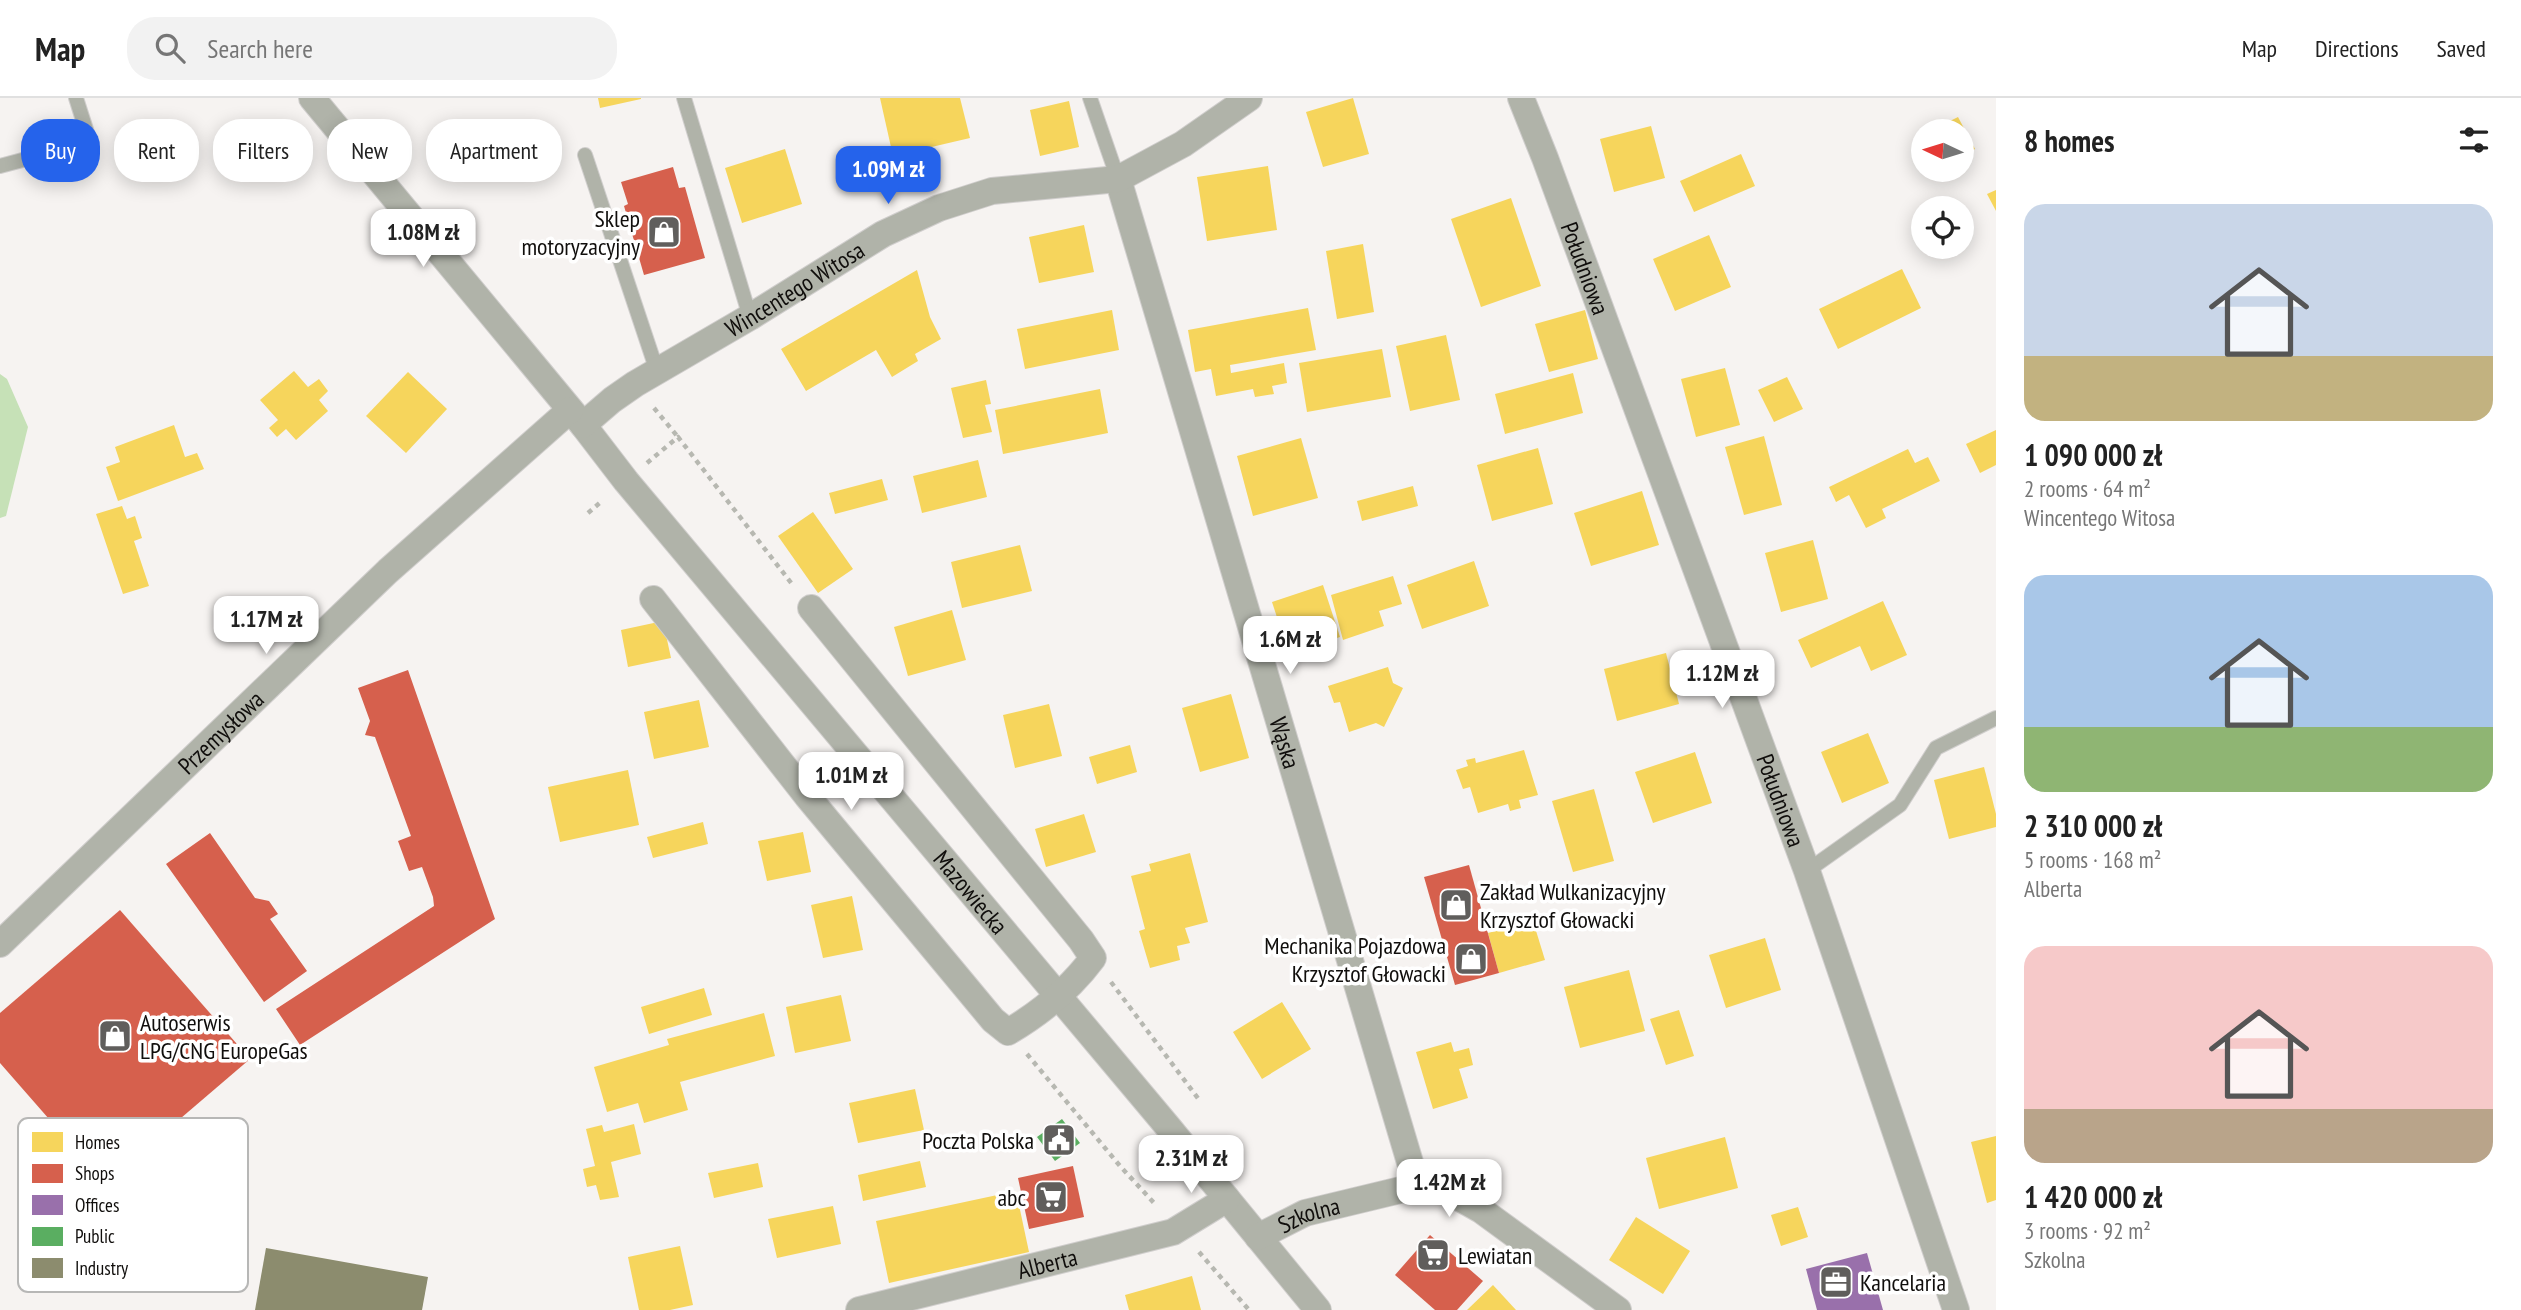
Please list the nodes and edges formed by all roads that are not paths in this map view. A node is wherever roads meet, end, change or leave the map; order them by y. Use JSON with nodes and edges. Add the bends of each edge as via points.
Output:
{"nodes":[{"id":1,"x":76,"y":98,"type":"edge"},
{"id":2,"x":313,"y":98,"type":"edge"},
{"id":3,"x":684,"y":98,"type":"edge"},
{"id":4,"x":1090,"y":98,"type":"edge"},
{"id":5,"x":1250,"y":98,"type":"edge"},
{"id":6,"x":1521,"y":98,"type":"edge"},
{"id":7,"x":585,"y":155,"type":"dead end"},
{"id":8,"x":1,"y":166,"type":"edge"},
{"id":9,"x":1118,"y":179,"type":"junction"},
{"id":10,"x":750,"y":317,"type":"junction"},
{"id":11,"x":657,"y":371,"type":"junction"},
{"id":12,"x":577,"y":417,"type":"junction"},
{"id":13,"x":653,"y":599,"type":"dead end"},
{"id":14,"x":811,"y":608,"type":"road end"},
{"id":15,"x":1996,"y":718,"type":"edge"},
{"id":16,"x":1807,"y":871,"type":"junction"},
{"id":17,"x":0,"y":944,"type":"edge"},
{"id":18,"x":1058,"y":998,"type":"junction"},
{"id":19,"x":1418,"y":1186,"type":"junction"},
{"id":20,"x":1227,"y":1199,"type":"junction"},
{"id":21,"x":1258,"y":1237,"type":"junction"},
{"id":22,"x":859,"y":1310,"type":"edge"},
{"id":23,"x":1318,"y":1310,"type":"edge"},
{"id":24,"x":1618,"y":1310,"type":"edge"},
{"id":25,"x":1956,"y":1310,"type":"edge"}],
"edges":[{"from":1,"to":8,"type":"lane","via":[[90,142]]},
{"from":2,"to":12,"type":"street","name":"Mazowiecka"},
{"from":3,"to":10,"type":"lane"},
{"from":4,"to":9,"type":"lane"},
{"from":5,"to":9,"type":"street","name":"Wincentego Witosa","via":[[1183,144]]},
{"from":6,"to":16,"type":"street","name":"Południowa"},
{"from":7,"to":11,"type":"lane"},
{"from":9,"to":10,"type":"street","name":"Wincentego Witosa","via":[[992,191],[939,208],[883,234]]},
{"from":9,"to":19,"type":"street","name":"Wąska"},
{"from":10,"to":11,"type":"street","name":"Wincentego Witosa"},
{"from":11,"to":12,"type":"street","name":"Wincentego Witosa"},
{"from":12,"to":17,"type":"street","name":"Przemysłowa","via":[[388,571]]},
{"from":12,"to":18,"type":"street","name":"Mazowiecka"},
{"from":13,"to":18,"type":"street","via":[[807,796],[993,1020],[1008,1032]]},
{"from":14,"to":18,"type":"street","via":[[1093,958]]},
{"from":15,"to":16,"type":"lane","via":[[1936,748],[1900,805]]},
{"from":16,"to":25,"type":"street","name":"Południowa"},
{"from":18,"to":20,"type":"street","name":"Mazowiecka"},
{"from":19,"to":21,"type":"street","name":"Szkolna","via":[[1305,1213]]},
{"from":19,"to":24,"type":"street","name":"Szkolna","via":[[1450,1192],[1481,1210]]},
{"from":20,"to":21,"type":"street","name":"Mazowiecka"},
{"from":20,"to":22,"type":"street","name":"Alberta","via":[[1180,1230]]},
{"from":21,"to":23,"type":"street","name":"Mazowiecka"}]}
